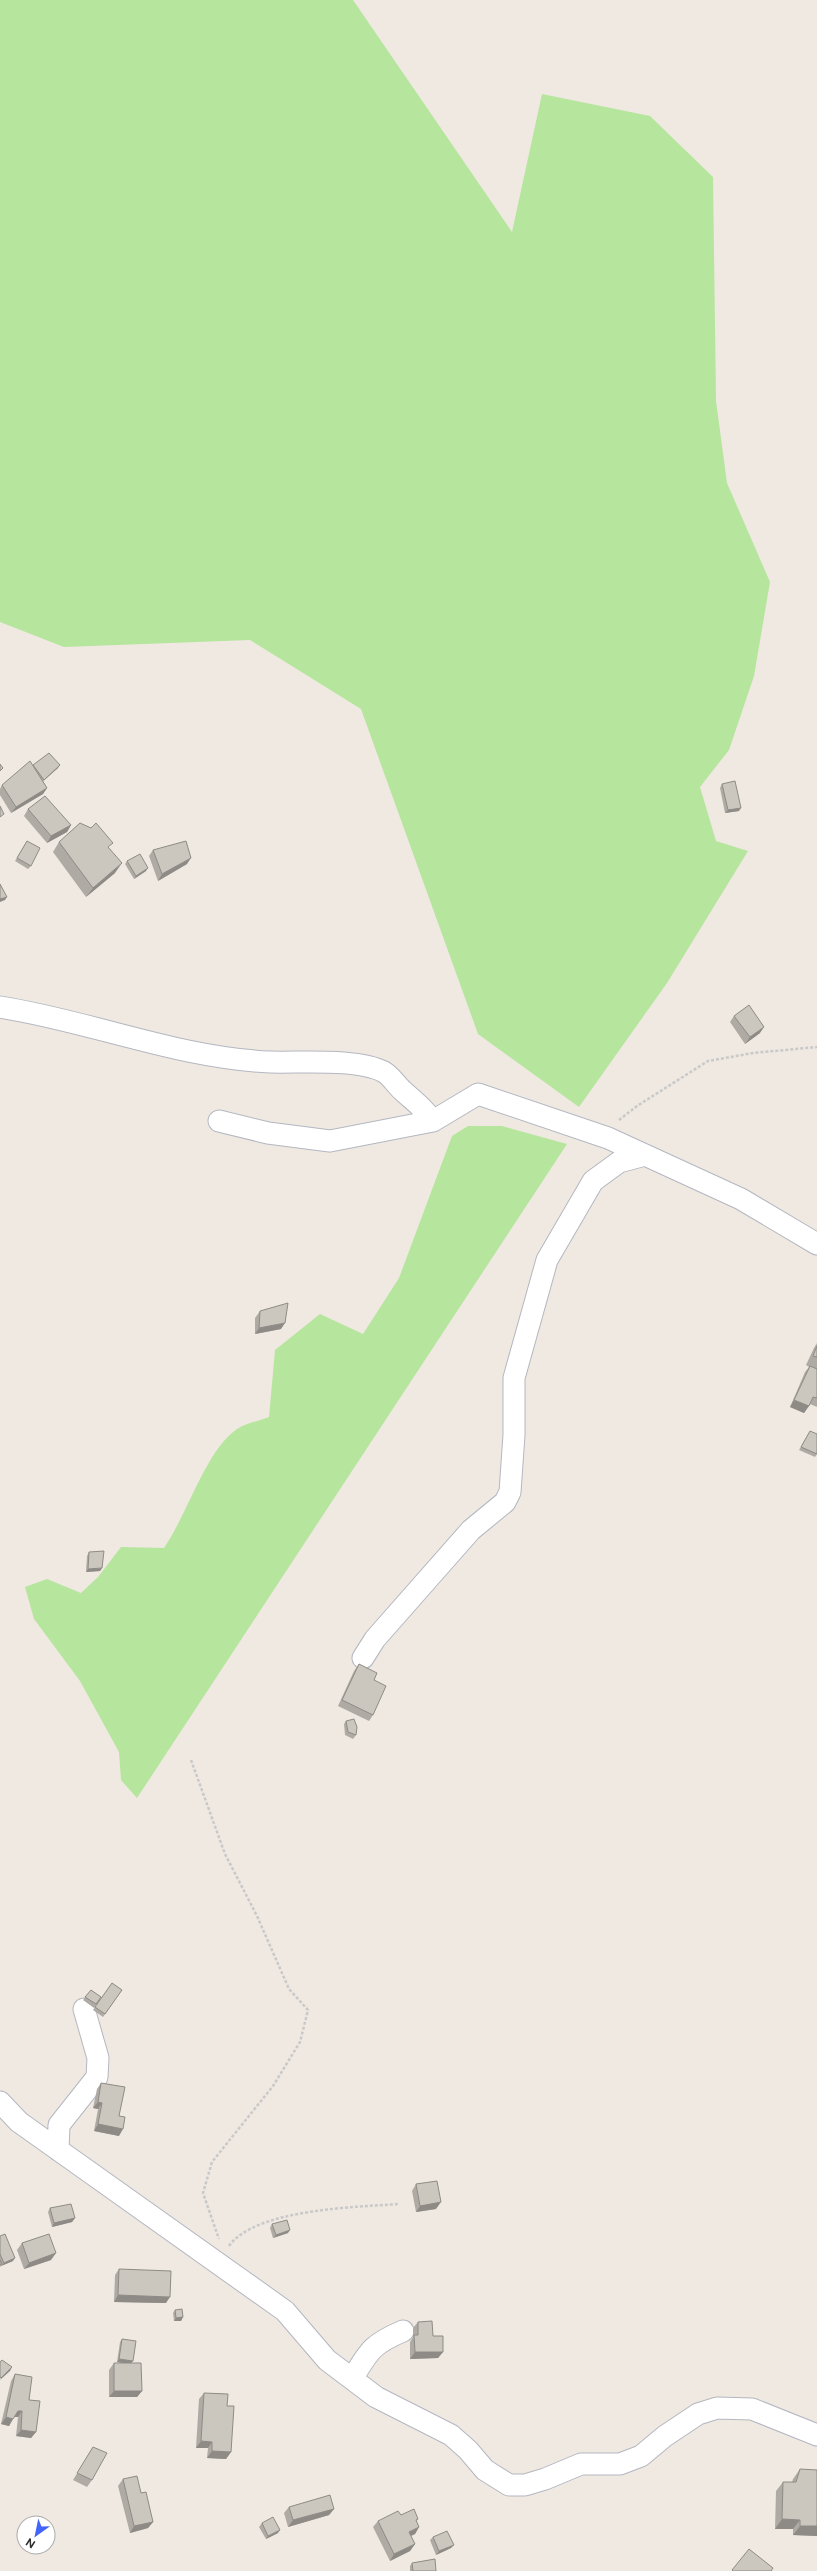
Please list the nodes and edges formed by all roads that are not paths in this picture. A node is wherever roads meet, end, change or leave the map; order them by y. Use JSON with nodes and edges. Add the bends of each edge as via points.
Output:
{"nodes":[{"id":1,"x":0,"y":1007,"type":"edge"},
{"id":2,"x":219,"y":1121,"type":"dead end"},
{"id":3,"x":433,"y":1121,"type":"junction"},
{"id":4,"x":636,"y":1151,"type":"junction"},
{"id":5,"x":817,"y":1244,"type":"edge"},
{"id":6,"x":363,"y":1658,"type":"dead end"},
{"id":7,"x":84,"y":2009,"type":"dead end"},
{"id":8,"x":0,"y":2102,"type":"edge"},
{"id":9,"x":58,"y":2150,"type":"junction"},
{"id":10,"x":403,"y":2331,"type":"dead end"},
{"id":11,"x":352,"y":2379,"type":"junction"},
{"id":12,"x":817,"y":2435,"type":"edge"}],
"edges":[{"from":1,"to":3,"type":"street","via":[[46,1014],[204,1053],[269,1062],[367,1066],[385,1072],[403,1092],[421,1105]]},
{"from":2,"to":3,"type":"street","via":[[268,1133],[330,1141]]},
{"from":3,"to":4,"type":"street","via":[[478,1094],[608,1138]]},
{"from":4,"to":5,"type":"street","via":[[741,1199]]},
{"from":4,"to":6,"type":"street","via":[[594,1181],[547,1260],[514,1378],[510,1492],[505,1502],[471,1530],[380,1633]]},
{"from":7,"to":9,"type":"street","via":[[98,2058],[96,2077],[59,2124]]},
{"from":8,"to":9,"type":"street","via":[[19,2122]]},
{"from":9,"to":11,"type":"street","via":[[284,2311],[327,2360]]},
{"from":10,"to":11,"type":"street","via":[[380,2340],[367,2354]]},
{"from":11,"to":12,"type":"street","via":[[376,2396],[450,2435],[468,2450],[485,2470],[509,2485],[525,2485],[581,2464],[620,2464],[641,2456],[665,2436],[692,2419],[717,2408],[752,2409]]}]}
